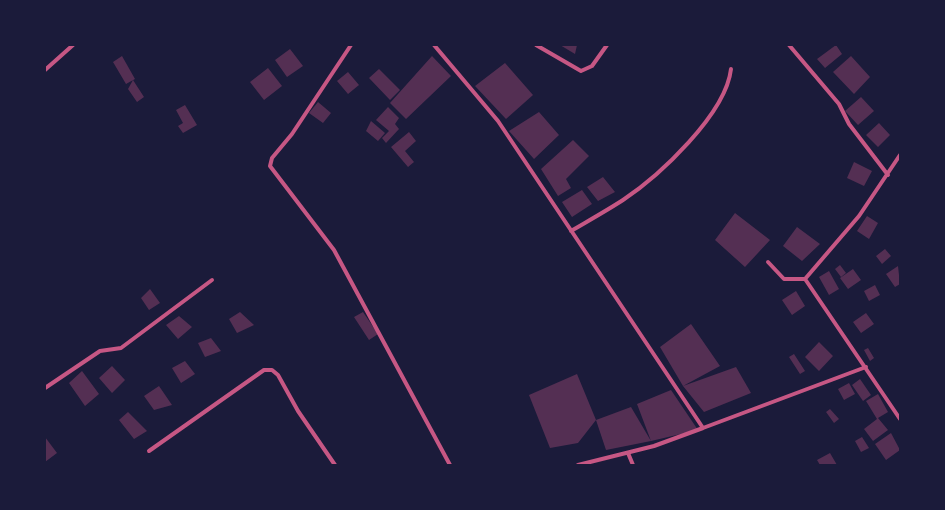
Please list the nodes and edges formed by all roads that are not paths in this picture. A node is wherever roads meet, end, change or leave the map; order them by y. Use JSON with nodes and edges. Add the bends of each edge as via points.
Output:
{"nodes":[{"id":1,"x":73,"y":45,"type":"edge"},
{"id":2,"x":351,"y":45,"type":"edge"},
{"id":3,"x":434,"y":45,"type":"edge"},
{"id":4,"x":536,"y":45,"type":"edge"},
{"id":5,"x":608,"y":45,"type":"edge"},
{"id":6,"x":789,"y":45,"type":"edge"},
{"id":7,"x":730,"y":69,"type":"dead end"},
{"id":8,"x":45,"y":70,"type":"edge"},
{"id":9,"x":900,"y":155,"type":"edge"},
{"id":10,"x":888,"y":175,"type":"junction"},
{"id":11,"x":571,"y":231,"type":"junction"},
{"id":12,"x":768,"y":262,"type":"dead end"},
{"id":13,"x":805,"y":279,"type":"junction"},
{"id":14,"x":212,"y":280,"type":"dead end"},
{"id":15,"x":866,"y":367,"type":"junction"},
{"id":16,"x":45,"y":388,"type":"edge"},
{"id":17,"x":900,"y":419,"type":"edge"},
{"id":18,"x":703,"y":428,"type":"junction"},
{"id":19,"x":149,"y":452,"type":"dead end"},
{"id":20,"x":628,"y":453,"type":"junction"},
{"id":21,"x":335,"y":465,"type":"edge"},
{"id":22,"x":450,"y":465,"type":"edge"},
{"id":23,"x":578,"y":465,"type":"edge"},
{"id":24,"x":633,"y":465,"type":"edge"}],
"edges":[{"from":1,"to":8,"type":"street"},
{"from":2,"to":22,"type":"street","via":[[270,166],[334,250]]},
{"from":3,"to":11,"type":"street","via":[[498,121]]},
{"from":4,"to":5,"type":"street","via":[[581,71],[592,66]]},
{"from":6,"to":10,"type":"street","via":[[839,104],[849,124]]},
{"from":7,"to":11,"type":"street","via":[[723,92],[687,144],[625,199]]},
{"from":9,"to":10,"type":"street"},
{"from":10,"to":13,"type":"street"},
{"from":11,"to":18,"type":"street"},
{"from":12,"to":13,"type":"street","via":[[784,279]]},
{"from":13,"to":15,"type":"street"},
{"from":14,"to":16,"type":"street","via":[[121,348],[100,351]]},
{"from":15,"to":17,"type":"street"},
{"from":15,"to":18,"type":"street"},
{"from":18,"to":20,"type":"street"},
{"from":19,"to":21,"type":"street","via":[[264,370],[272,370]]},
{"from":20,"to":23,"type":"street"},
{"from":20,"to":24,"type":"street"}]}
